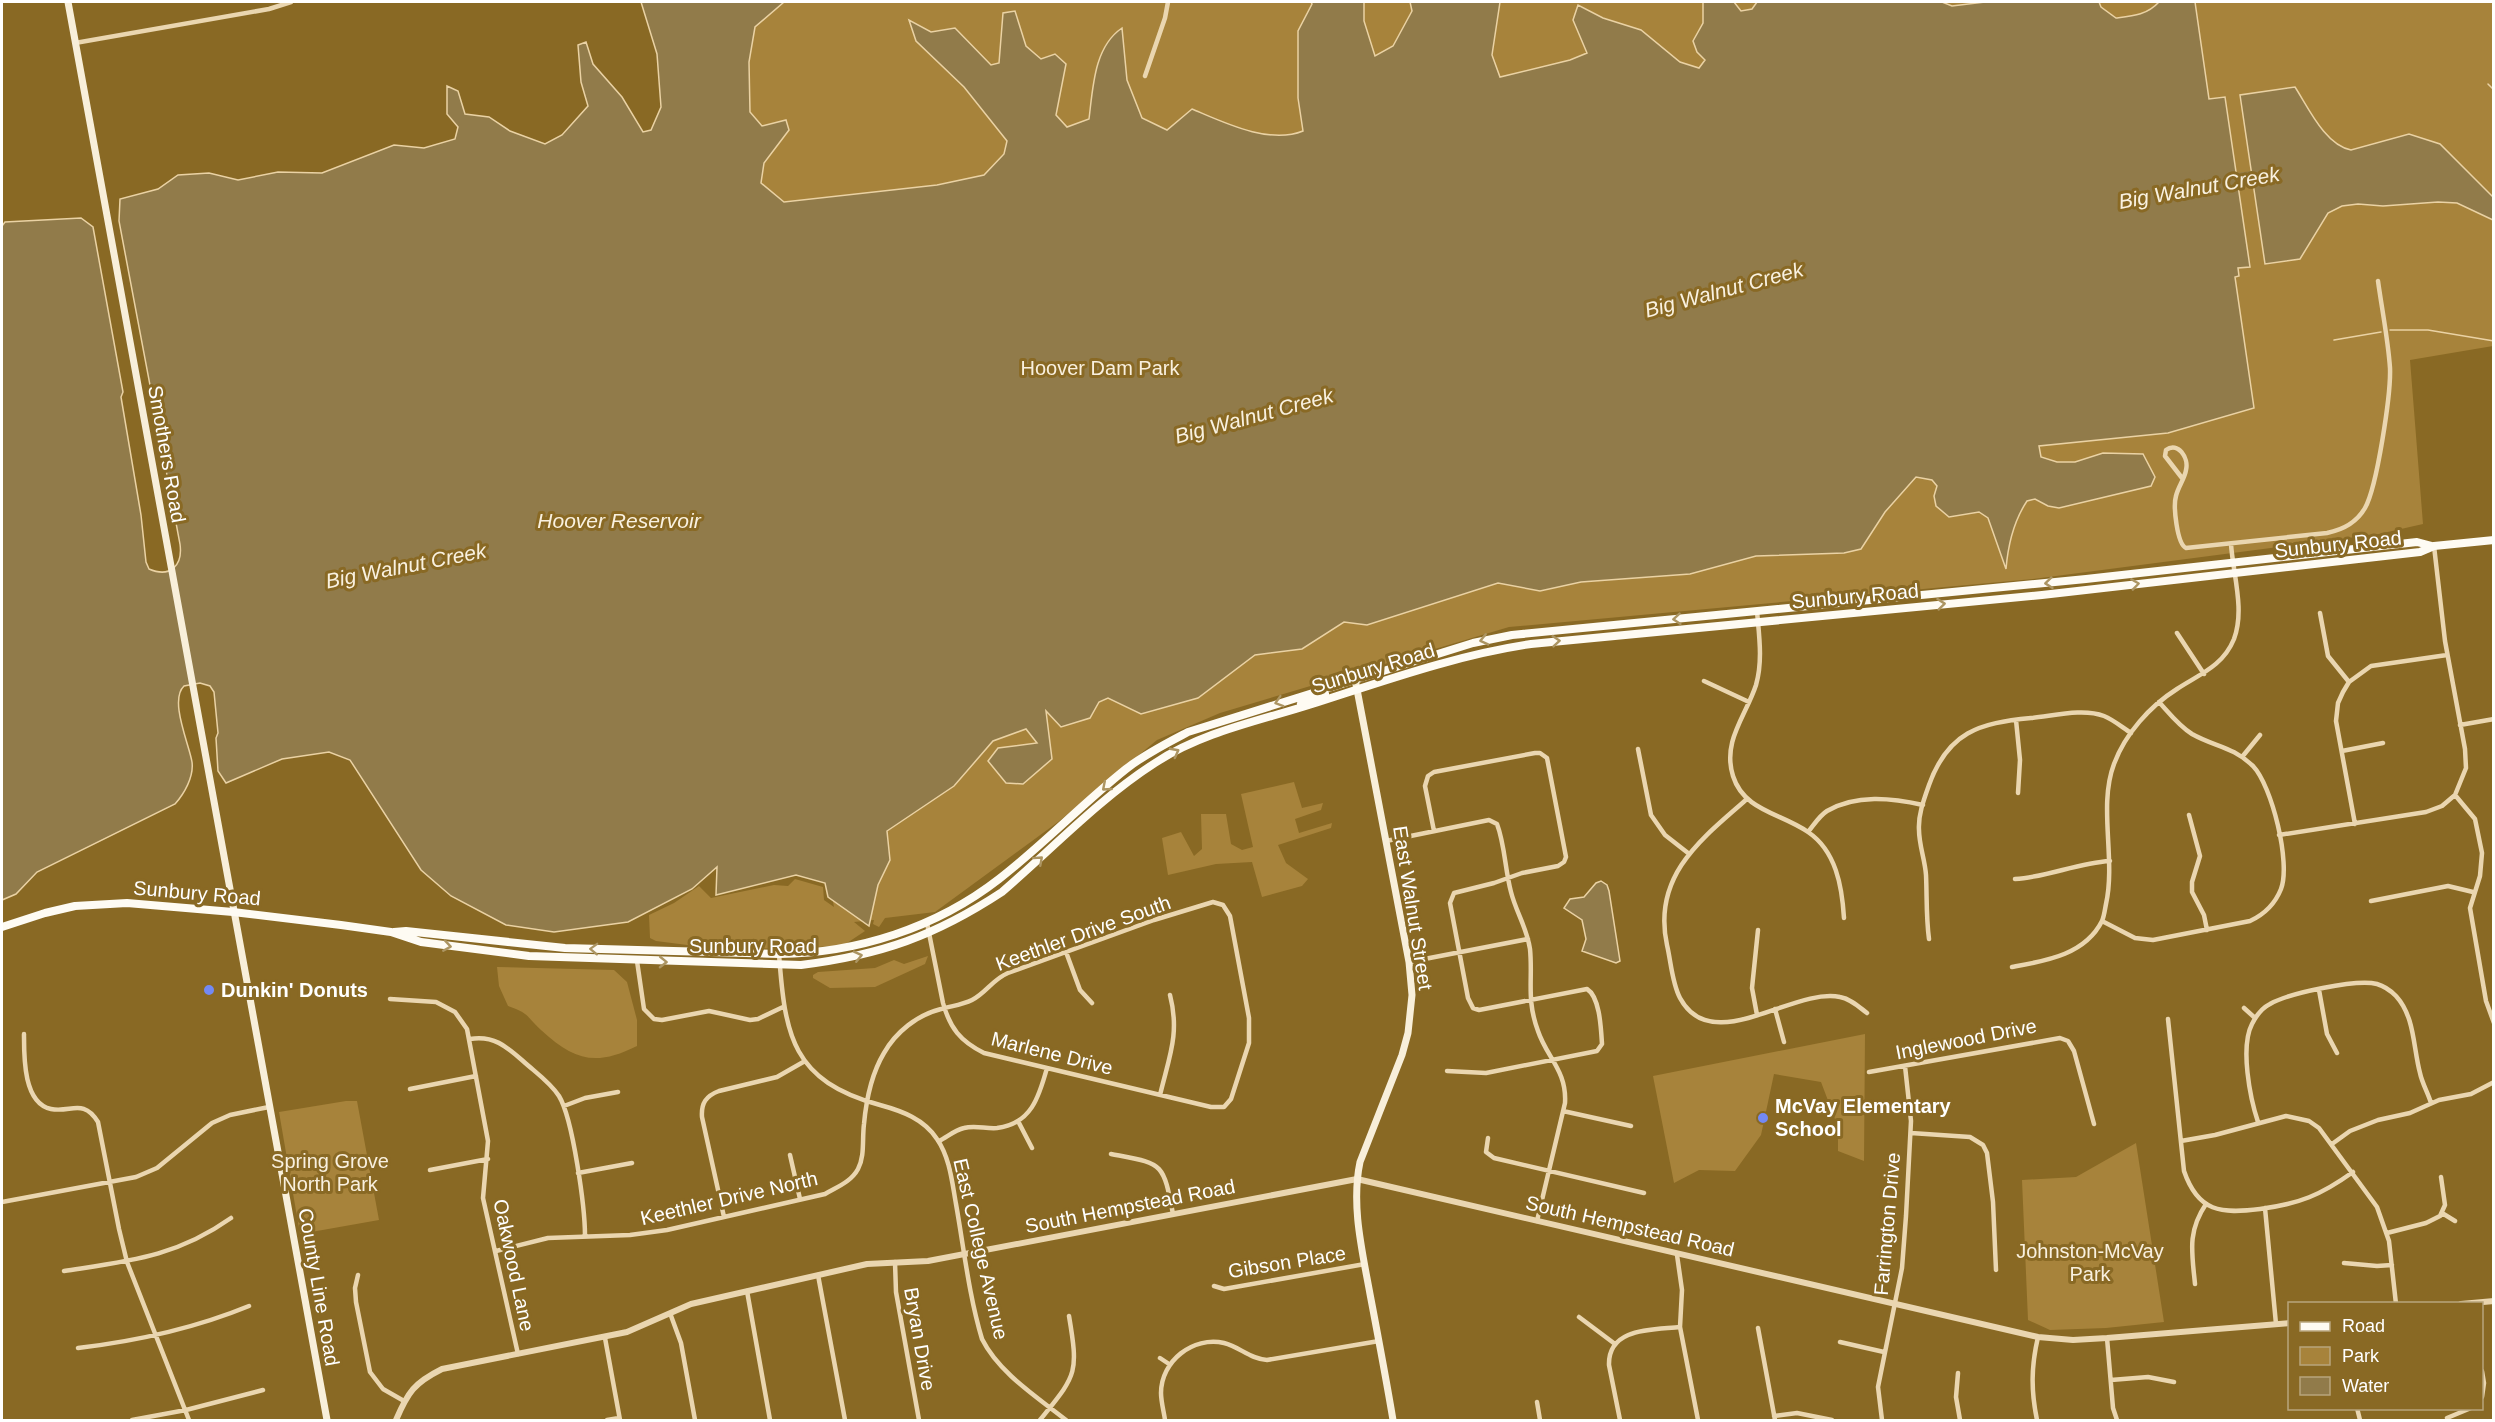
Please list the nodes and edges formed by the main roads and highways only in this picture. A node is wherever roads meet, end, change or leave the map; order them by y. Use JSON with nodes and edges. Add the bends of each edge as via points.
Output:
{"nodes":[{"id":1,"x":68,"y":2,"type":"edge"},
{"id":2,"x":2493,"y":540,"type":"edge"},
{"id":3,"x":2434,"y":546,"type":"junction"},
{"id":4,"x":2283,"y":556,"type":"junction"},
{"id":5,"x":2232,"y":563,"type":"junction"},
{"id":6,"x":2234,"y":572,"type":"junction"},
{"id":7,"x":2172,"y":579,"type":"junction"},
{"id":8,"x":1816,"y":606,"type":"junction"},
{"id":9,"x":1756,"y":611,"type":"junction"},
{"id":10,"x":1758,"y":621,"type":"junction"},
{"id":11,"x":1692,"y":629,"type":"junction"},
{"id":12,"x":1452,"y":649,"type":"junction"},
{"id":13,"x":1355,"y":679,"type":"junction"},
{"id":14,"x":1357,"y":689,"type":"junction"},
{"id":15,"x":1293,"y":710,"type":"junction"},
{"id":16,"x":233,"y":912,"type":"junction"},
{"id":17,"x":2,"y":927,"type":"edge"},
{"id":18,"x":391,"y":932,"type":"junction"},
{"id":19,"x":327,"y":1420,"type":"edge"},
{"id":20,"x":1393,"y":1420,"type":"edge"}],
"edges":[{"from":1,"to":16,"type":"main road","name":"Smothers Road"},
{"from":2,"to":3,"type":"main road","name":"Sunbury Road"},
{"from":3,"to":4,"type":"main road","name":"Sunbury Road","via":[[2417,542]]},
{"from":3,"to":6,"type":"main road","name":"Sunbury Road","via":[[2420,552]]},
{"from":4,"to":5,"type":"main road","name":"Sunbury Road"},
{"from":4,"to":6,"type":"main road","via":[[2267,565]]},
{"from":5,"to":7,"type":"main road"},
{"from":5,"to":8,"type":"main road","name":"Sunbury Road","one_way":true},
{"from":6,"to":7,"type":"main road","name":"Sunbury Road"},
{"from":10,"to":7,"type":"main road","name":"Sunbury Road","one_way":true,"via":[[2042,596]]},
{"from":8,"to":9,"type":"main road","name":"Sunbury Road"},
{"from":8,"to":10,"type":"main road"},
{"from":9,"to":11,"type":"main road","via":[[1750,616],[1720,619]]},
{"from":9,"to":12,"type":"main road","name":"Sunbury Road","one_way":true,"via":[[1512,635]]},
{"from":10,"to":11,"type":"main road","name":"Sunbury Road"},
{"from":14,"to":11,"type":"main road","name":"Sunbury Road","one_way":true,"via":[[1496,649]]},
{"from":12,"to":13,"type":"main road","name":"Sunbury Road"},
{"from":12,"to":14,"type":"main road","via":[[1430,663],[1362,683]]},
{"from":13,"to":14,"type":"main road","name":"East Walnut Street"},
{"from":13,"to":15,"type":"main road","via":[[1346,688],[1308,699]]},
{"from":13,"to":18,"type":"main road","name":"Sunbury Road","one_way":true,"via":[[1211,724],[1159,747],[1127,769],[994,883],[927,923],[876,940],[834,950],[779,954],[565,948]]},
{"from":14,"to":15,"type":"main road","name":"Sunbury Road"},
{"from":14,"to":20,"type":"main road","name":"East Walnut Street","via":[[1409,962],[1412,996],[1402,1055],[1357,1179],[1365,1264]]},
{"from":18,"to":15,"type":"main road","name":"Sunbury Road","one_way":true,"via":[[421,942],[478,951],[637,962],[801,965],[886,950],[949,925],[1002,892],[1155,763],[1220,732]]},
{"from":16,"to":17,"type":"main road","name":"Sunbury Road","via":[[96,904],[56,910]]},
{"from":16,"to":18,"type":"main road","name":"Sunbury Road"},
{"from":16,"to":19,"type":"main road","name":"County Line Road"}]}
